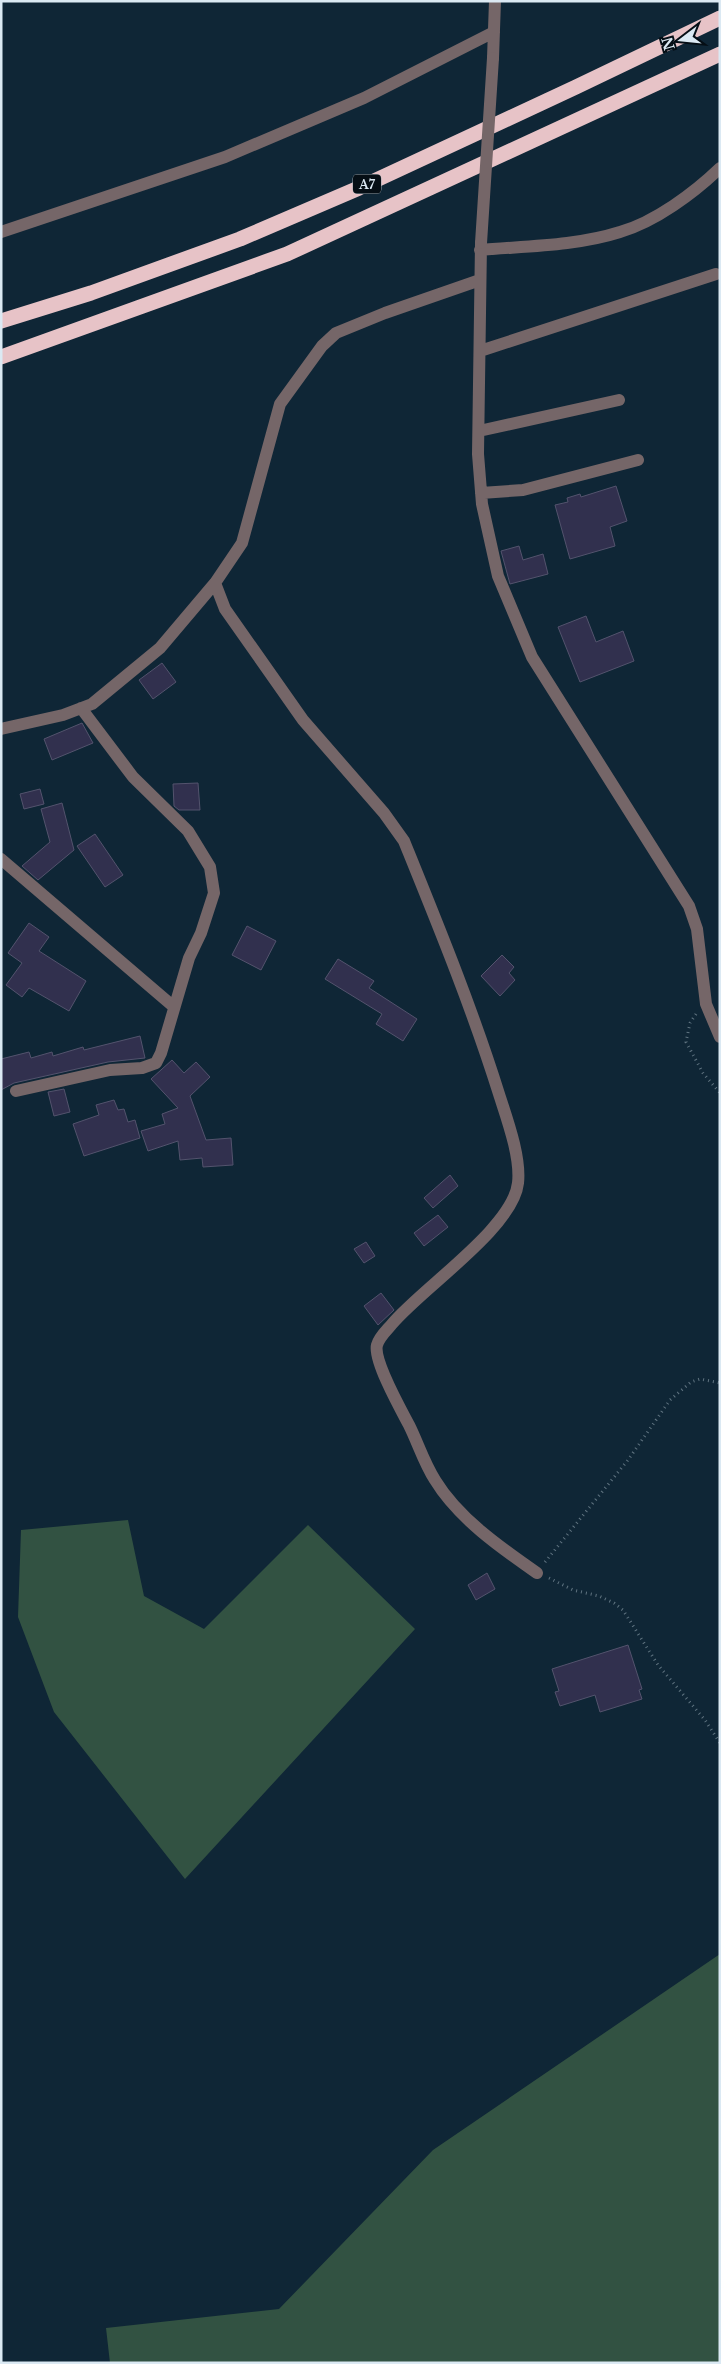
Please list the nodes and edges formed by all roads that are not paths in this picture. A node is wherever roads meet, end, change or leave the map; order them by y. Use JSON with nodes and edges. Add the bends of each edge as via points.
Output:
{"nodes":[{"id":1,"x":495,"y":1,"type":"edge"},
{"id":2,"x":720,"y":18,"type":"edge"},
{"id":3,"x":494,"y":32,"type":"junction"},
{"id":4,"x":720,"y":54,"type":"edge"},
{"id":5,"x":720,"y":168,"type":"edge"},
{"id":6,"x":1,"y":232,"type":"edge"},
{"id":7,"x":480,"y":246,"type":"junction"},
{"id":8,"x":716,"y":274,"type":"dead end"},
{"id":9,"x":480,"y":280,"type":"junction"},
{"id":10,"x":1,"y":320,"type":"edge"},
{"id":11,"x":480,"y":351,"type":"junction"},
{"id":12,"x":1,"y":357,"type":"edge"},
{"id":13,"x":619,"y":400,"type":"dead end"},
{"id":14,"x":479,"y":431,"type":"junction"},
{"id":15,"x":638,"y":460,"type":"dead end"},
{"id":16,"x":481,"y":493,"type":"junction"},
{"id":17,"x":215,"y":583,"type":"junction"},
{"id":18,"x":81,"y":708,"type":"junction"},
{"id":19,"x":1,"y":729,"type":"edge"},
{"id":20,"x":1,"y":860,"type":"edge"},
{"id":21,"x":174,"y":1008,"type":"junction"},
{"id":22,"x":720,"y":1037,"type":"edge"},
{"id":23,"x":16,"y":1091,"type":"dead end"},
{"id":24,"x":537,"y":1573,"type":"road end"}],
"edges":[{"from":1,"to":3,"type":"street"},
{"from":2,"to":10,"type":"highway","number":"A7","via":[[359,188],[240,239],[90,293]]},
{"from":3,"to":6,"type":"street","via":[[364,98],[225,157]]},
{"from":3,"to":7,"type":"street","bridge":true},
{"from":4,"to":12,"type":"highway","number":"A7","via":[[287,254]]},
{"from":5,"to":7,"type":"street","via":[[661,212],[620,232],[582,240]]},
{"from":7,"to":9,"type":"street"},
{"from":8,"to":11,"type":"street"},
{"from":9,"to":11,"type":"street"},
{"from":9,"to":17,"type":"street","via":[[336,333],[322,346],[280,404],[242,544]]},
{"from":11,"to":14,"type":"street"},
{"from":13,"to":14,"type":"street"},
{"from":14,"to":16,"type":"street"},
{"from":15,"to":16,"type":"street","via":[[523,490]]},
{"from":16,"to":22,"type":"street","via":[[498,576],[532,657],[689,906],[697,929],[706,1004]]},
{"from":17,"to":18,"type":"street","via":[[160,648],[92,704]]},
{"from":17,"to":24,"type":"street","via":[[225,609],[303,720],[384,813],[404,841],[483,1042],[508,1122],[518,1172],[515,1194],[479,1244],[403,1310],[377,1344],[377,1351],[398,1407],[444,1494],[493,1542]]},
{"from":18,"to":19,"type":"street"},
{"from":18,"to":21,"type":"street","via":[[133,777],[188,831],[210,867],[214,893]]},
{"from":20,"to":21,"type":"street"},
{"from":21,"to":23,"type":"street","via":[[156,1063]]}]}
